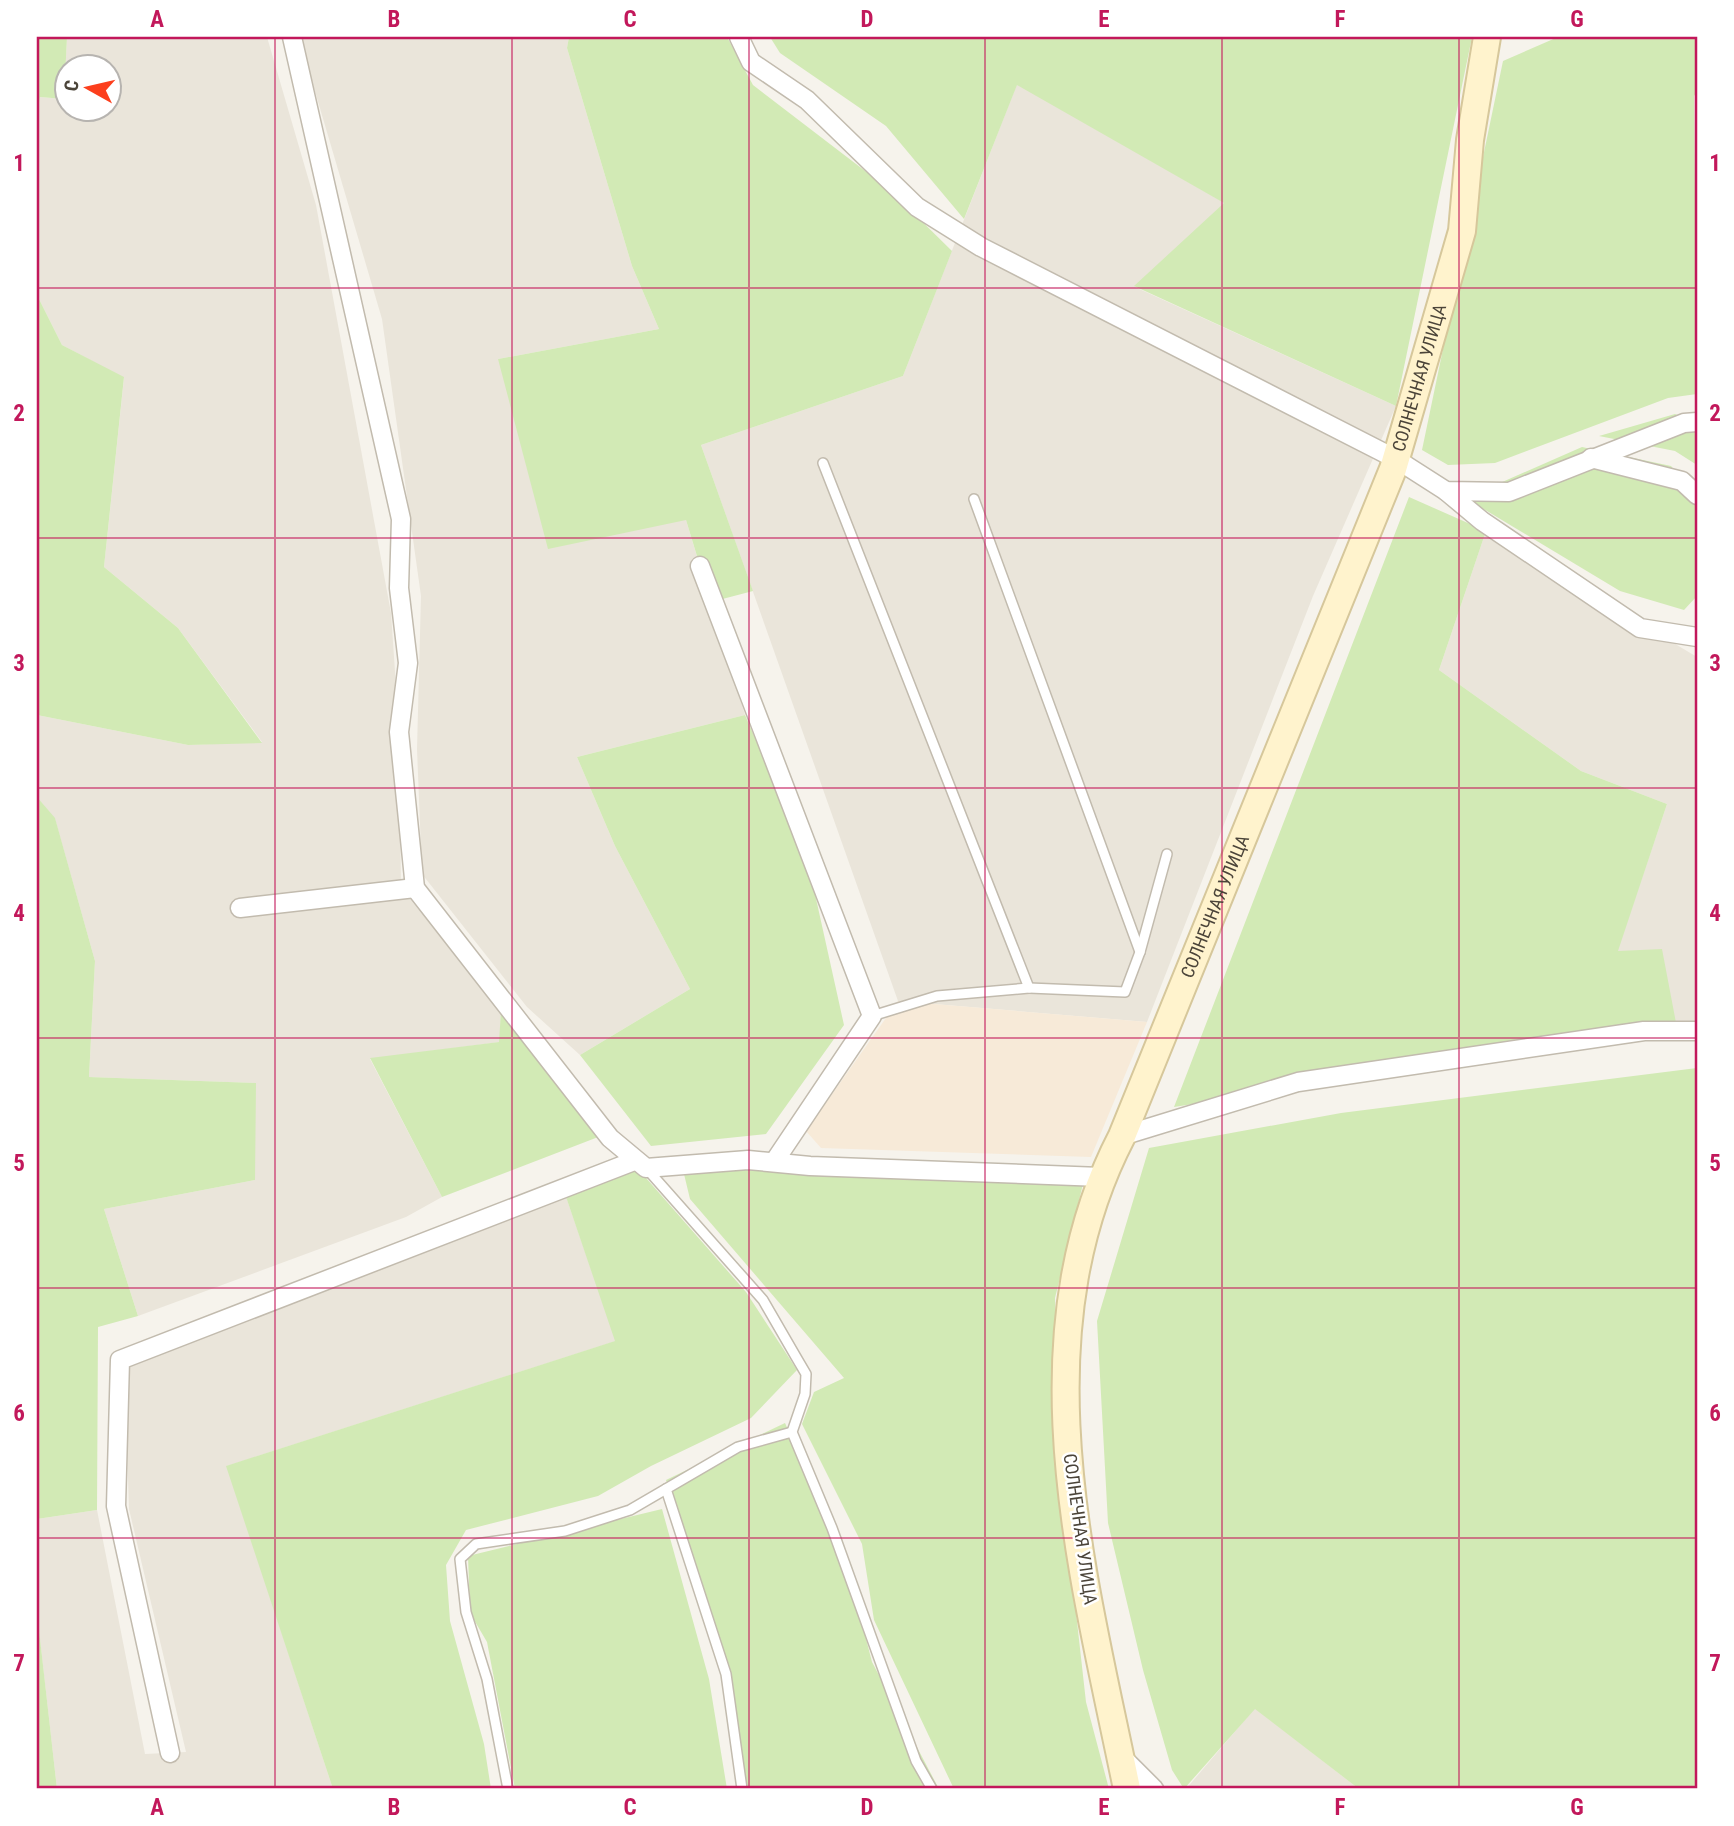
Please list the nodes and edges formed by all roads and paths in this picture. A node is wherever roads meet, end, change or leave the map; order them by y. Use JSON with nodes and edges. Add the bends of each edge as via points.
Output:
{"nodes":[{"id":1,"x":292,"y":37,"type":"edge"},
{"id":2,"x":739,"y":37,"type":"edge"},
{"id":3,"x":1481,"y":38,"type":"edge"},
{"id":4,"x":1697,"y":422,"type":"edge"},
{"id":5,"x":1591,"y":458,"type":"junction"},
{"id":6,"x":1396,"y":459,"type":"junction"},
{"id":7,"x":823,"y":463,"type":"dead end"},
{"id":8,"x":1446,"y":491,"type":"junction"},
{"id":9,"x":1697,"y":495,"type":"edge"},
{"id":10,"x":974,"y":499,"type":"dead end"},
{"id":11,"x":700,"y":566,"type":"dead end"},
{"id":12,"x":1697,"y":637,"type":"edge"},
{"id":13,"x":1167,"y":854,"type":"dead end"},
{"id":14,"x":415,"y":888,"type":"junction"},
{"id":15,"x":240,"y":908,"type":"dead end"},
{"id":16,"x":1140,"y":952,"type":"junction"},
{"id":17,"x":1029,"y":988,"type":"junction"},
{"id":18,"x":872,"y":1016,"type":"junction"},
{"id":19,"x":1697,"y":1031,"type":"edge"},
{"id":20,"x":1122,"y":1136,"type":"junction"},
{"id":21,"x":774,"y":1162,"type":"junction"},
{"id":22,"x":640,"y":1164,"type":"junction"},
{"id":23,"x":1101,"y":1177,"type":"junction"},
{"id":24,"x":792,"y":1432,"type":"junction"},
{"id":25,"x":666,"y":1489,"type":"junction"},
{"id":26,"x":170,"y":1754,"type":"dead end"},
{"id":27,"x":1119,"y":1755,"type":"junction"},
{"id":28,"x":508,"y":1789,"type":"edge"},
{"id":29,"x":742,"y":1789,"type":"edge"},
{"id":30,"x":932,"y":1789,"type":"edge"},
{"id":31,"x":1127,"y":1789,"type":"edge"},
{"id":32,"x":1154,"y":1789,"type":"edge"}],
"edges":[{"from":1,"to":14,"type":"street","via":[[401,519],[399,588],[408,663],[399,732]]},
{"from":2,"to":6,"type":"street","via":[[751,62],[807,100],[917,207],[981,247]]},
{"from":3,"to":6,"type":"street","name":"СОЛНЕЧНАЯ УЛИЦА","via":[[1462,230]]},
{"from":4,"to":5,"type":"street"},
{"from":5,"to":8,"type":"street","via":[[1509,492]]},
{"from":5,"to":9,"type":"street","via":[[1682,481]]},
{"from":6,"to":8,"type":"street"},
{"from":6,"to":20,"type":"street","name":"СОЛНЕЧНАЯ УЛИЦА"},
{"from":7,"to":17,"type":"lane"},
{"from":8,"to":12,"type":"street","via":[[1482,522],[1640,628]]},
{"from":10,"to":16,"type":"lane"},
{"from":11,"to":18,"type":"street"},
{"from":13,"to":16,"type":"lane"},
{"from":14,"to":15,"type":"street"},
{"from":14,"to":22,"type":"street","via":[[610,1138]]},
{"from":16,"to":17,"type":"lane","via":[[1125,992]]},
{"from":17,"to":18,"type":"lane","via":[[937,996]]},
{"from":18,"to":21,"type":"street"},
{"from":19,"to":20,"type":"street","via":[[1644,1031],[1298,1082]]},
{"from":20,"to":23,"type":"street","name":"СОЛНЕЧНАЯ УЛИЦА"},
{"from":21,"to":22,"type":"street"},
{"from":21,"to":23,"type":"street"},
{"from":22,"to":24,"type":"lane","via":[[763,1300],[806,1374],[805,1394]]},
{"from":22,"to":26,"type":"street","via":[[120,1360],[116,1506]]},
{"from":23,"to":27,"type":"street","name":"СОЛНЕЧНАЯ УЛИЦА","via":[[1076,1270],[1066,1351],[1069,1470]]},
{"from":24,"to":25,"type":"lane","via":[[738,1447]]},
{"from":24,"to":30,"type":"lane","via":[[832,1528],[916,1761]]},
{"from":25,"to":28,"type":"lane","via":[[629,1510],[565,1531],[476,1545],[460,1559],[466,1612],[487,1679]]},
{"from":25,"to":29,"type":"lane","via":[[726,1674]]},
{"from":27,"to":31,"type":"street","name":"СОЛНЕЧНАЯ УЛИЦА"},
{"from":27,"to":32,"type":"street"}]}
